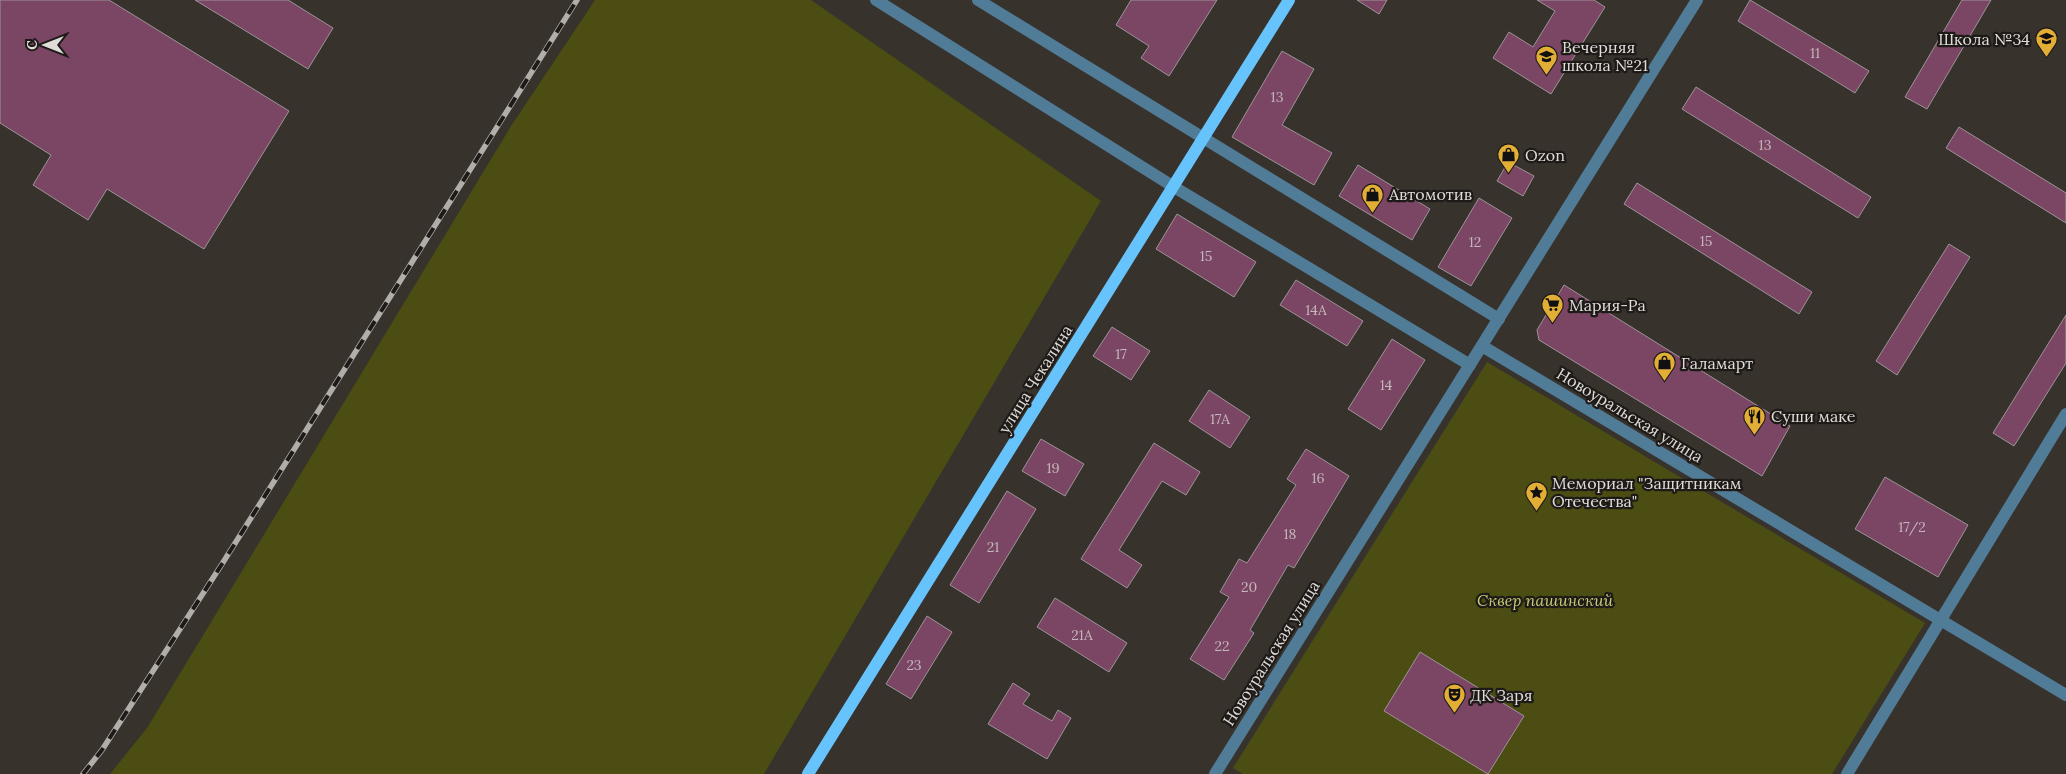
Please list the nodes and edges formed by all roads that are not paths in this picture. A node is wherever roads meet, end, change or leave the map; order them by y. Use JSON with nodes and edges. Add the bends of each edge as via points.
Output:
{"nodes":[{"id":1,"x":876,"y":0,"type":"edge"},
{"id":2,"x":978,"y":0,"type":"edge"},
{"id":3,"x":1289,"y":0,"type":"edge"},
{"id":4,"x":1697,"y":0,"type":"edge"},
{"id":5,"x":1204,"y":138,"type":"junction"},
{"id":6,"x":1174,"y":187,"type":"junction"},
{"id":7,"x":1499,"y":319,"type":"junction"},
{"id":8,"x":1482,"y":346,"type":"junction"},
{"id":9,"x":1470,"y":365,"type":"junction"},
{"id":10,"x":2066,"y":414,"type":"edge"},
{"id":11,"x":1941,"y":619,"type":"junction"},
{"id":12,"x":2066,"y":695,"type":"edge"},
{"id":13,"x":1218,"y":773,"type":"edge"},
{"id":14,"x":808,"y":774,"type":"edge"},
{"id":15,"x":1847,"y":774,"type":"edge"}],
"edges":[{"from":1,"to":6,"type":"street"},
{"from":2,"to":5,"type":"street"},
{"from":3,"to":5,"type":"main road","name":"улица Чекалина"},
{"from":4,"to":7,"type":"street","name":"Новоуральская улица"},
{"from":5,"to":6,"type":"main road","name":"улица Чекалина"},
{"from":5,"to":7,"type":"street"},
{"from":6,"to":9,"type":"street"},
{"from":6,"to":14,"type":"main road","name":"улица Чекалина"},
{"from":7,"to":8,"type":"street","name":"Новоуральская улица"},
{"from":8,"to":9,"type":"street","name":"Новоуральская улица"},
{"from":8,"to":11,"type":"street","name":"Новоуральская улица"},
{"from":9,"to":13,"type":"street","name":"Новоуральская улица"},
{"from":10,"to":11,"type":"street"},
{"from":11,"to":12,"type":"street","name":"Новоуральская улица"},
{"from":11,"to":15,"type":"street"}]}
